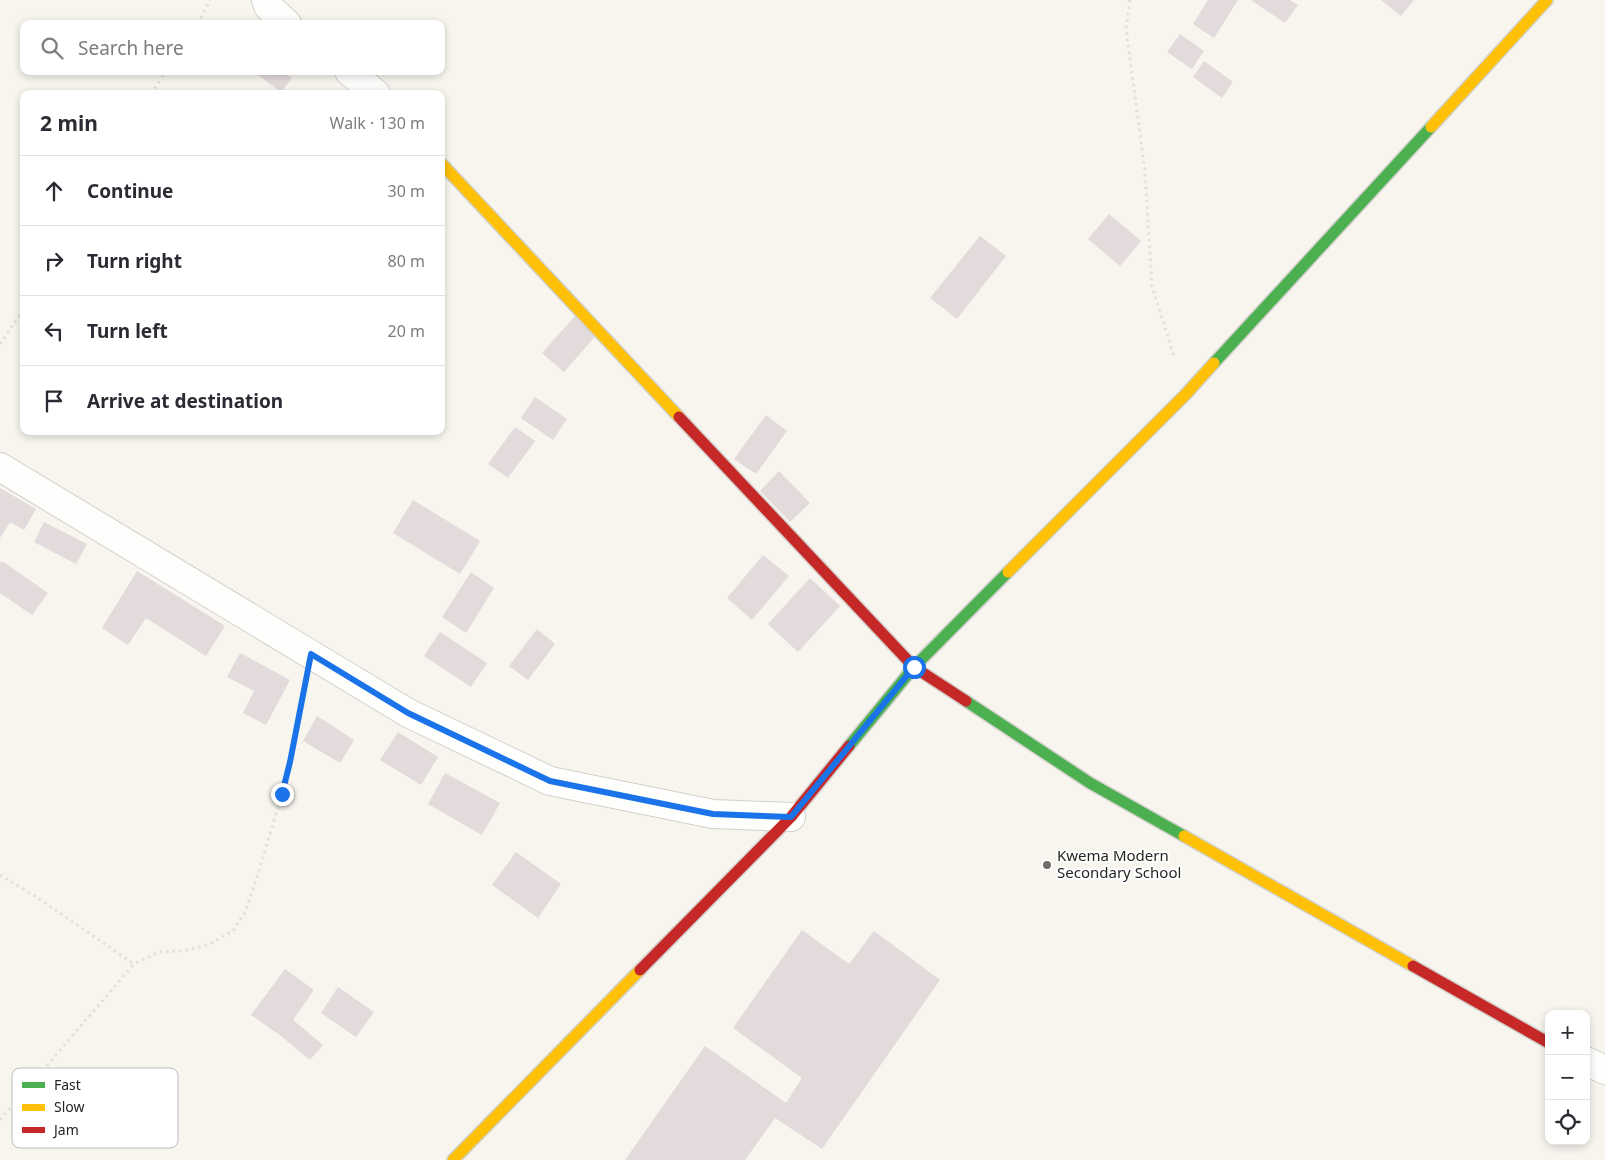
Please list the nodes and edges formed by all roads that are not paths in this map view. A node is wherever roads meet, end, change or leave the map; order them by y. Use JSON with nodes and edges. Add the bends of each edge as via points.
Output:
{"nodes":[{"id":1,"x":266,"y":0,"type":"edge"},
{"id":2,"x":1547,"y":0,"type":"edge"},
{"id":3,"x":284,"y":20,"type":"edge"},
{"id":4,"x":354,"y":75,"type":"edge"},
{"id":5,"x":371,"y":90,"type":"edge"},
{"id":6,"x":445,"y":167,"type":"edge"},
{"id":7,"x":0,"y":467,"type":"edge"},
{"id":8,"x":914,"y":667,"type":"junction"},
{"id":9,"x":791,"y":817,"type":"junction"},
{"id":10,"x":1545,"y":1041,"type":"edge"},
{"id":11,"x":1590,"y":1063,"type":"edge"},
{"id":12,"x":1605,"y":1070,"type":"edge"},
{"id":13,"x":453,"y":1160,"type":"edge"}],
"edges":[{"from":1,"to":3,"type":"street"},
{"from":2,"to":8,"type":"street","via":[[1186,394]]},
{"from":4,"to":5,"type":"street"},
{"from":6,"to":8,"type":"street"},
{"from":7,"to":9,"type":"street","via":[[408,713],[550,781],[713,814]]},
{"from":8,"to":9,"type":"street"},
{"from":8,"to":10,"type":"street","via":[[1090,783]]},
{"from":9,"to":13,"type":"street"},
{"from":11,"to":12,"type":"street"}]}
